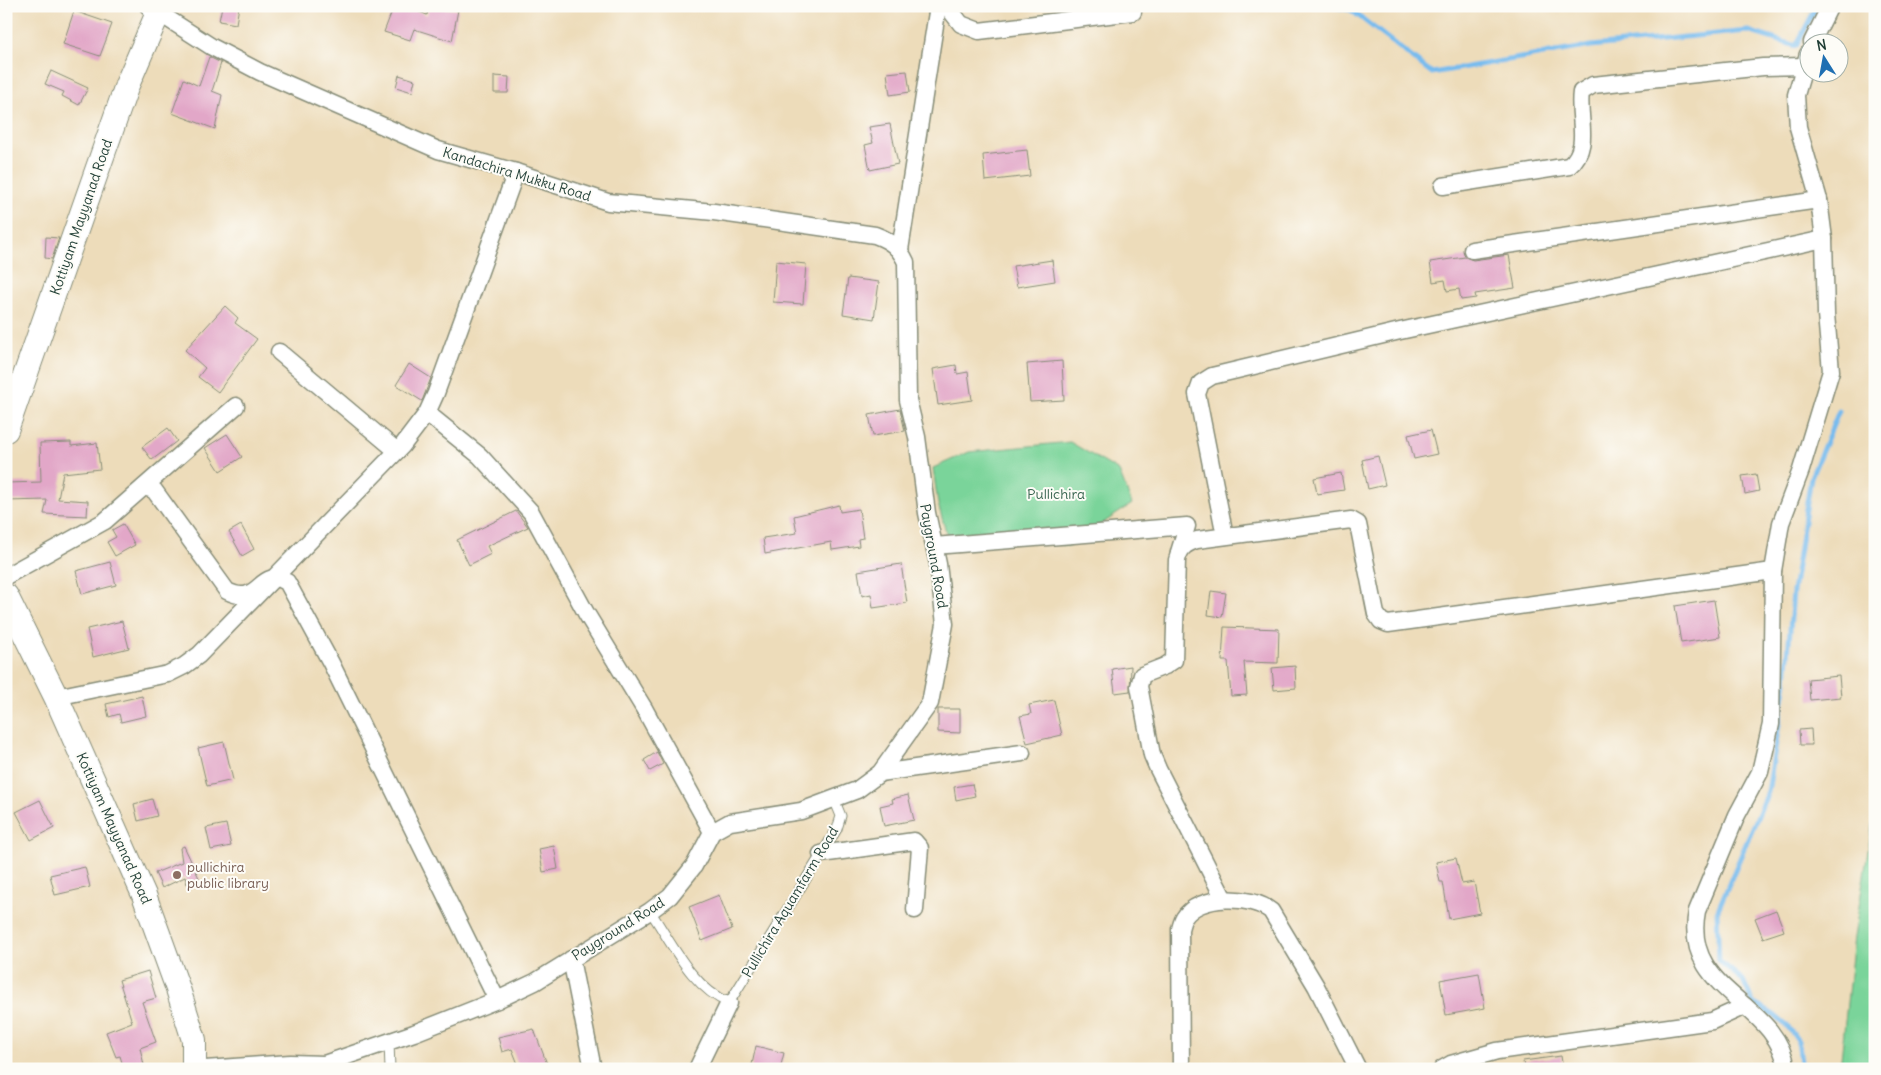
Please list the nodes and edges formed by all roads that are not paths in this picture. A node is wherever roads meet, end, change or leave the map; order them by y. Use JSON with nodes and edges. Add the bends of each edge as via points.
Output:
{"nodes":[{"id":1,"x":938,"y":6,"type":"edge"},
{"id":2,"x":947,"y":6,"type":"edge"},
{"id":3,"x":1830,"y":6,"type":"edge"},
{"id":4,"x":156,"y":8,"type":"edge"},
{"id":5,"x":1133,"y":12,"type":"dead end"},
{"id":6,"x":1817,"y":32,"type":"edge"},
{"id":7,"x":1798,"y":61,"type":"edge"},
{"id":8,"x":1800,"y":82,"type":"edge"},
{"id":9,"x":516,"y":172,"type":"junction"},
{"id":10,"x":1443,"y":186,"type":"dead end"},
{"id":11,"x":1819,"y":200,"type":"junction"},
{"id":12,"x":1824,"y":238,"type":"junction"},
{"id":13,"x":900,"y":250,"type":"junction"},
{"id":14,"x":1472,"y":250,"type":"dead end"},
{"id":15,"x":279,"y":352,"type":"dead end"},
{"id":16,"x":236,"y":406,"type":"dead end"},
{"id":17,"x":426,"y":413,"type":"junction"},
{"id":18,"x":6,"y":430,"type":"edge"},
{"id":19,"x":397,"y":451,"type":"junction"},
{"id":20,"x":144,"y":487,"type":"junction"},
{"id":21,"x":1225,"y":536,"type":"junction"},
{"id":22,"x":934,"y":546,"type":"junction"},
{"id":23,"x":1180,"y":552,"type":"junction"},
{"id":24,"x":1773,"y":571,"type":"junction"},
{"id":25,"x":6,"y":576,"type":"edge"},
{"id":26,"x":274,"y":578,"type":"junction"},
{"id":27,"x":6,"y":596,"type":"edge"},
{"id":28,"x":56,"y":697,"type":"junction"},
{"id":29,"x":1022,"y":753,"type":"dead end"},
{"id":30,"x":880,"y":773,"type":"junction"},
{"id":31,"x":834,"y":799,"type":"junction"},
{"id":32,"x":712,"y":832,"type":"junction"},
{"id":33,"x":821,"y":854,"type":"junction"},
{"id":34,"x":1224,"y":899,"type":"junction"},
{"id":35,"x":915,"y":910,"type":"dead end"},
{"id":36,"x":650,"y":912,"type":"junction"},
{"id":37,"x":571,"y":959,"type":"junction"},
{"id":38,"x":497,"y":1000,"type":"junction"},
{"id":39,"x":729,"y":1003,"type":"junction"},
{"id":40,"x":1745,"y":1006,"type":"junction"},
{"id":41,"x":389,"y":1042,"type":"junction"},
{"id":42,"x":194,"y":1069,"type":"edge"},
{"id":43,"x":205,"y":1069,"type":"edge"},
{"id":44,"x":390,"y":1069,"type":"edge"},
{"id":45,"x":593,"y":1069,"type":"edge"},
{"id":46,"x":697,"y":1069,"type":"edge"},
{"id":47,"x":1181,"y":1069,"type":"edge"},
{"id":48,"x":1358,"y":1069,"type":"edge"},
{"id":49,"x":1442,"y":1069,"type":"edge"},
{"id":50,"x":1787,"y":1069,"type":"edge"}],
"edges":[{"from":1,"to":13,"type":"street"},
{"from":2,"to":5,"type":"street","via":[[961,24],[979,31]]},
{"from":3,"to":6,"type":"street"},
{"from":4,"to":9,"type":"street","name":"Kandachira Mukku Road","via":[[212,47],[260,72],[438,150]]},
{"from":4,"to":18,"type":"main road","name":"Kottiyam Mayyanad Road"},
{"from":7,"to":10,"type":"street","via":[[1593,85],[1581,92],[1582,148],[1575,162],[1569,166]]},
{"from":8,"to":11,"type":"street","via":[[1796,95],[1798,127]]},
{"from":9,"to":13,"type":"street","name":"Kandachira Mukku Road","via":[[608,202],[714,212],[875,235],[887,239]]},
{"from":9,"to":17,"type":"street"},
{"from":11,"to":12,"type":"street"},
{"from":11,"to":14,"type":"street"},
{"from":12,"to":21,"type":"street","via":[[1400,331],[1212,376],[1201,383],[1197,394]]},
{"from":12,"to":24,"type":"street","via":[[1831,370],[1804,461],[1781,522]]},
{"from":13,"to":22,"type":"street","name":"Payground Road","via":[[908,278],[908,400]]},
{"from":15,"to":19,"type":"street"},
{"from":16,"to":20,"type":"street"},
{"from":17,"to":19,"type":"street"},
{"from":17,"to":32,"type":"street","via":[[480,456],[530,512]]},
{"from":19,"to":26,"type":"street"},
{"from":20,"to":25,"type":"street","via":[[93,529]]},
{"from":20,"to":26,"type":"street","via":[[154,490],[226,591],[245,597]]},
{"from":21,"to":23,"type":"street","via":[[1196,540],[1186,544]]},
{"from":21,"to":24,"type":"street","via":[[1351,520],[1358,524],[1376,614],[1388,624]]},
{"from":22,"to":23,"type":"street","via":[[1187,526]]},
{"from":22,"to":30,"type":"street","name":"Payground Road","via":[[945,624],[930,703]]},
{"from":23,"to":34,"type":"street","via":[[1177,560],[1174,660],[1142,675],[1139,686],[1152,755]]},
{"from":24,"to":40,"type":"street","via":[[1771,724],[1760,772],[1733,823],[1697,911],[1694,927],[1700,955],[1726,992]]},
{"from":26,"to":28,"type":"street","via":[[199,655],[184,666],[168,674]]},
{"from":26,"to":38,"type":"street","via":[[287,582],[331,663]]},
{"from":27,"to":28,"type":"main road","name":"Kottiyam Mayyanad Road"},
{"from":28,"to":42,"type":"main road","name":"Kottiyam Mayyanad Road","via":[[144,895],[194,1040]]},
{"from":29,"to":30,"type":"street"},
{"from":30,"to":31,"type":"street","name":"Payground Road","via":[[857,790]]},
{"from":31,"to":32,"type":"street","name":"Payground Road","via":[[801,811],[730,822]]},
{"from":31,"to":33,"type":"lane","name":"Pullichira Aquamfarm Road","via":[[841,816],[837,829]]},
{"from":32,"to":36,"type":"street","name":"Payground Road","via":[[694,866],[670,896]]},
{"from":33,"to":35,"type":"street","via":[[914,841],[920,848]]},
{"from":33,"to":39,"type":"lane","name":"Pullichira Aquamfarm Road"},
{"from":34,"to":47,"type":"street","via":[[1196,906],[1184,918],[1180,929]]},
{"from":34,"to":48,"type":"street","via":[[1263,904],[1271,911],[1316,986]]},
{"from":36,"to":37,"type":"street","name":"Payground Road"},
{"from":36,"to":39,"type":"lane","via":[[698,982]]},
{"from":37,"to":38,"type":"street","name":"Payground Road","via":[[535,982]]},
{"from":37,"to":45,"type":"street"},
{"from":38,"to":41,"type":"street","name":"Payground Road"},
{"from":39,"to":46,"type":"street","name":"Pullichira Aquamfarm Road"},
{"from":40,"to":49,"type":"street","via":[[1712,1021],[1497,1051]]},
{"from":40,"to":50,"type":"street","via":[[1775,1036]]},
{"from":41,"to":43,"type":"street","name":"Payground Road","via":[[324,1064],[290,1062]]},
{"from":41,"to":44,"type":"lane"}]}
